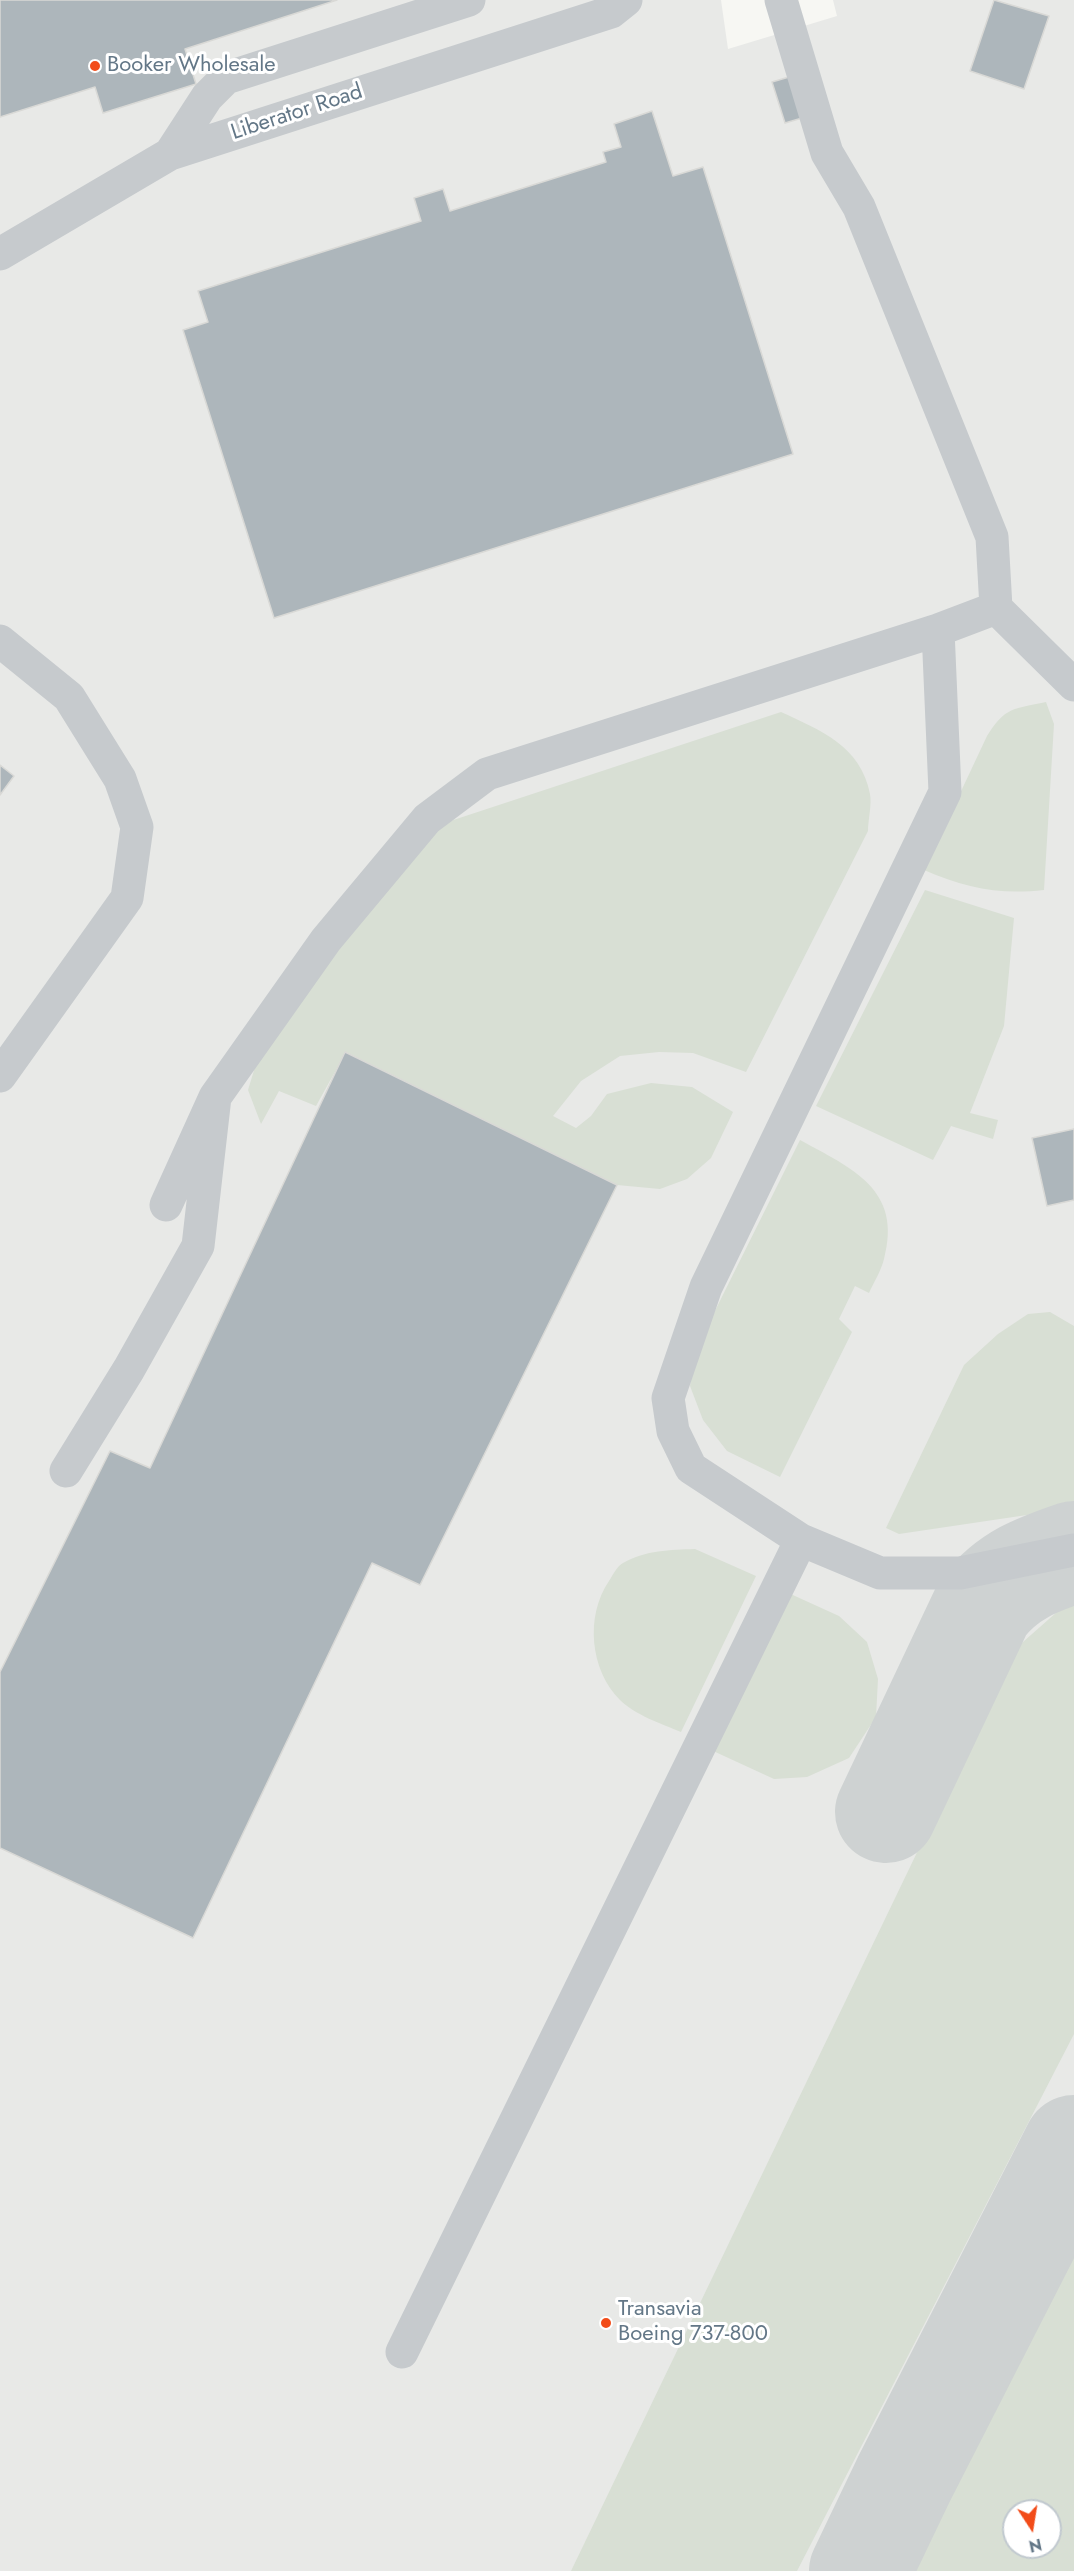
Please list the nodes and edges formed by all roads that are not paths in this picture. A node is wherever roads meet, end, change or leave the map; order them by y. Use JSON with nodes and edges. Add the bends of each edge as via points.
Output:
{"nodes":[{"id":1,"x":469,"y":0,"type":"edge"},
{"id":2,"x":573,"y":0,"type":"edge"},
{"id":3,"x":781,"y":0,"type":"edge"},
{"id":4,"x":618,"y":6,"type":"edge"},
{"id":5,"x":170,"y":154,"type":"junction"},
{"id":6,"x":0,"y":254,"type":"edge"},
{"id":7,"x":996,"y":608,"type":"junction"},
{"id":8,"x":938,"y":630,"type":"junction"},
{"id":9,"x":0,"y":641,"type":"edge"},
{"id":10,"x":1074,"y":685,"type":"edge"},
{"id":11,"x":0,"y":1076,"type":"edge"},
{"id":12,"x":215,"y":1096,"type":"junction"},
{"id":13,"x":166,"y":1205,"type":"dead end"},
{"id":14,"x":66,"y":1471,"type":"dead end"},
{"id":15,"x":801,"y":1540,"type":"junction"},
{"id":16,"x":1074,"y":1550,"type":"edge"},
{"id":17,"x":402,"y":2352,"type":"dead end"}],
"edges":[{"from":1,"to":5,"type":"street","via":[[226,78],[207,97]]},
{"from":2,"to":4,"type":"street"},
{"from":3,"to":7,"type":"street","via":[[827,153],[859,207],[992,537]]},
{"from":4,"to":5,"type":"street","name":"Liberator Road"},
{"from":5,"to":6,"type":"street","name":"Liberator Road"},
{"from":7,"to":8,"type":"street"},
{"from":7,"to":10,"type":"street"},
{"from":8,"to":12,"type":"street","via":[[487,774],[427,819],[326,940]]},
{"from":8,"to":15,"type":"street","via":[[945,792],[706,1287],[668,1398],[673,1431],[691,1468]]},
{"from":9,"to":11,"type":"street","via":[[69,697],[120,779],[137,826],[127,898]]},
{"from":12,"to":13,"type":"street"},
{"from":12,"to":14,"type":"street","via":[[198,1246]]},
{"from":15,"to":16,"type":"street","via":[[880,1573],[960,1573]]},
{"from":15,"to":17,"type":"street"}]}
